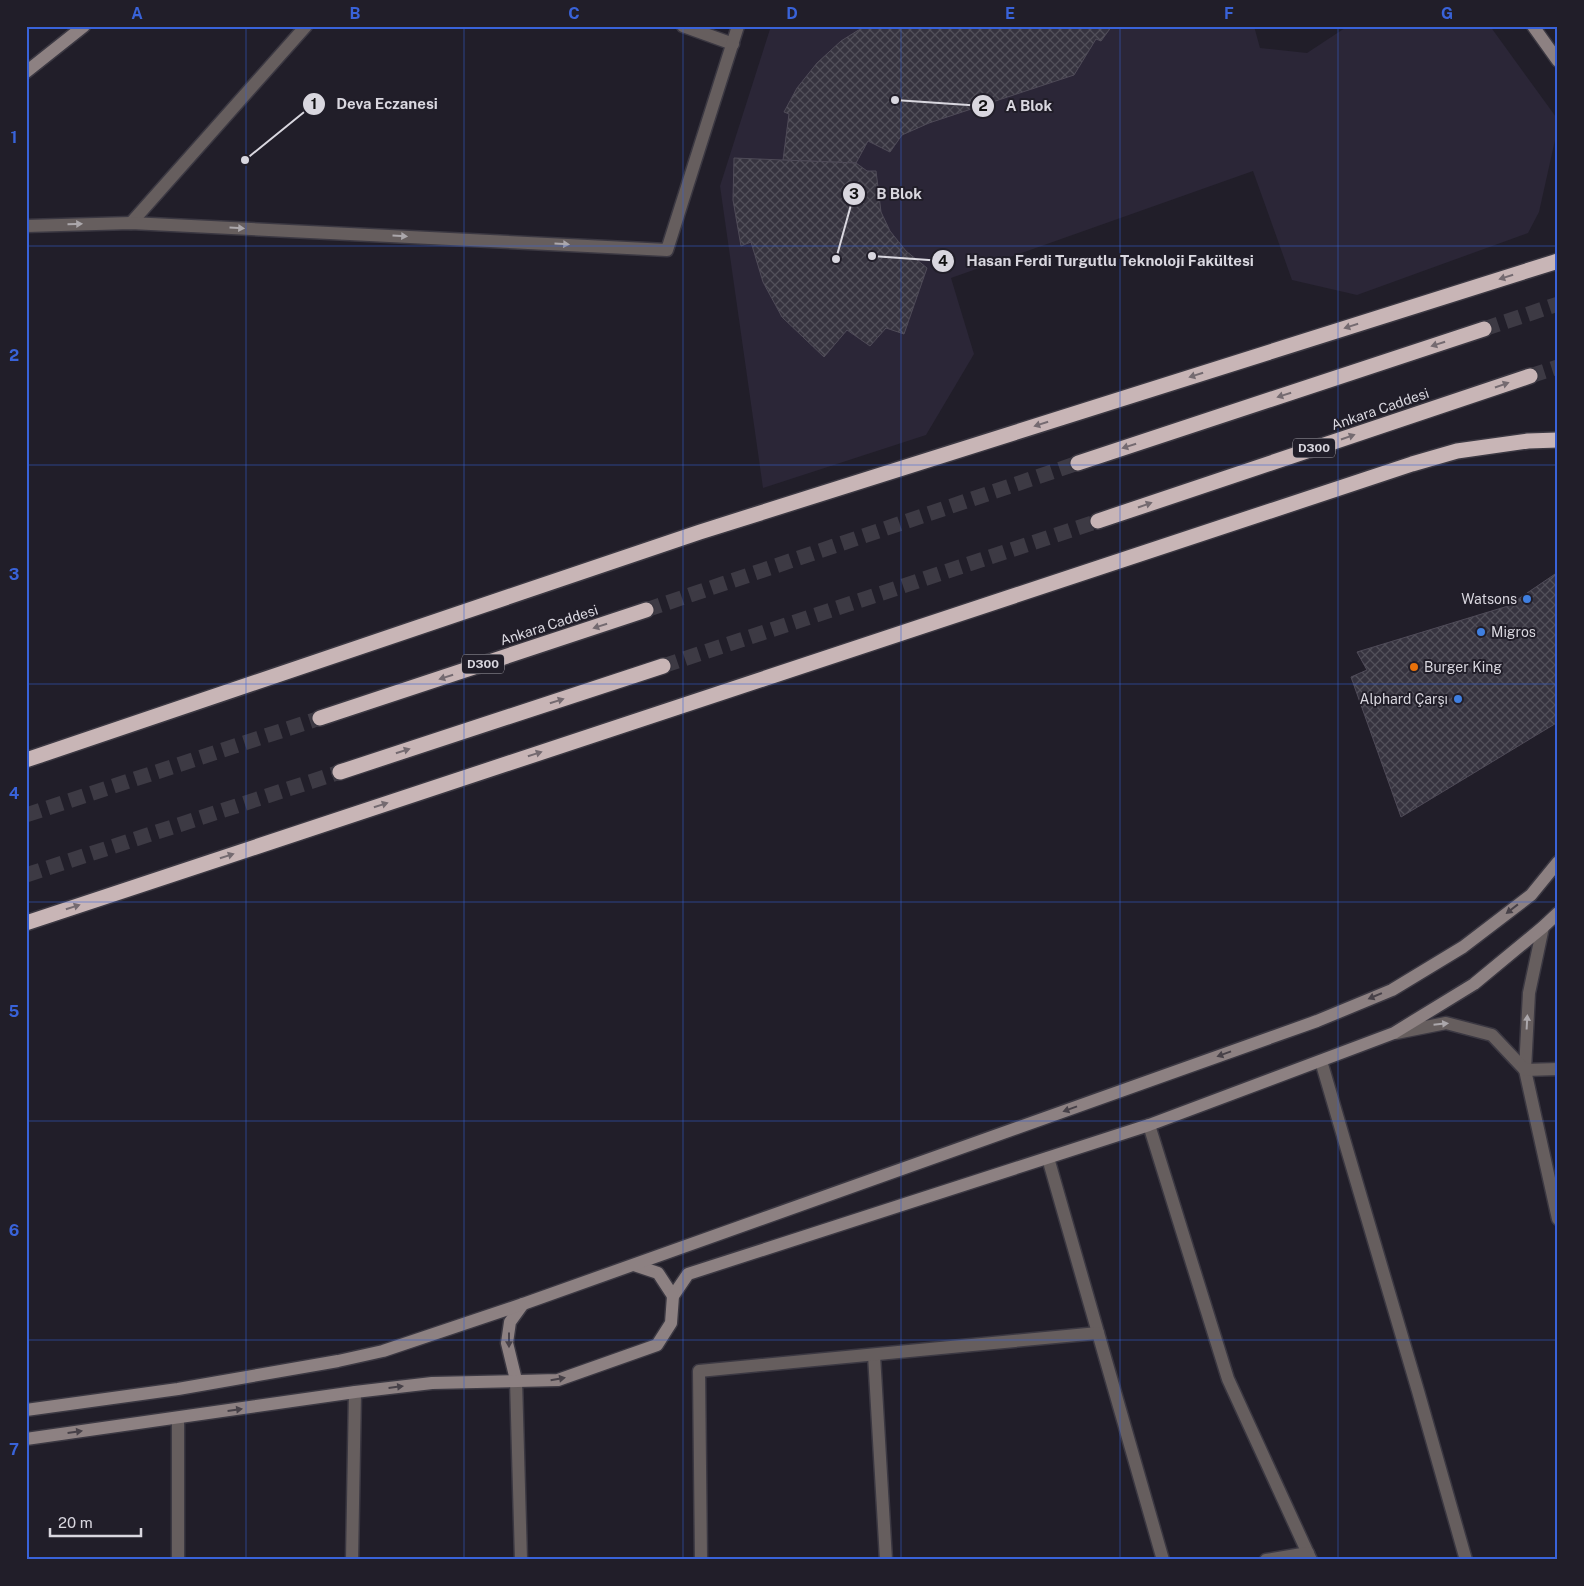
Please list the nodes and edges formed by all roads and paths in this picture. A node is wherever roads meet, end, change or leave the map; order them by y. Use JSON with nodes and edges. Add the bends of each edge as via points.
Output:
{"nodes":[{"id":1,"x":84,"y":26,"type":"edge"},
{"id":2,"x":306,"y":26,"type":"edge"},
{"id":3,"x":683,"y":26,"type":"edge"},
{"id":4,"x":738,"y":26,"type":"edge"},
{"id":5,"x":1534,"y":26,"type":"edge"},
{"id":6,"x":733,"y":44,"type":"junction"},
{"id":7,"x":1558,"y":61,"type":"edge"},
{"id":8,"x":26,"y":72,"type":"edge"},
{"id":9,"x":131,"y":223,"type":"junction"},
{"id":10,"x":26,"y":226,"type":"edge"},
{"id":11,"x":1556,"y":260,"type":"edge"},
{"id":12,"x":1484,"y":329,"type":"tunnel mouth"},
{"id":13,"x":1530,"y":376,"type":"tunnel mouth"},
{"id":14,"x":1558,"y":440,"type":"edge"},
{"id":15,"x":1078,"y":463,"type":"tunnel mouth"},
{"id":16,"x":1098,"y":521,"type":"tunnel mouth"},
{"id":17,"x":646,"y":610,"type":"tunnel mouth"},
{"id":18,"x":663,"y":666,"type":"tunnel mouth"},
{"id":19,"x":320,"y":718,"type":"tunnel mouth"},
{"id":20,"x":26,"y":760,"type":"edge"},
{"id":21,"x":340,"y":772,"type":"tunnel mouth"},
{"id":22,"x":1558,"y":862,"type":"edge"},
{"id":23,"x":1558,"y":867,"type":"edge"},
{"id":24,"x":1530,"y":895,"type":"junction"},
{"id":25,"x":1558,"y":913,"type":"edge"},
{"id":26,"x":26,"y":923,"type":"edge"},
{"id":27,"x":1543,"y":927,"type":"junction"},
{"id":28,"x":1394,"y":1033,"type":"junction"},
{"id":29,"x":1321,"y":1061,"type":"junction"},
{"id":30,"x":1558,"y":1068,"type":"edge"},
{"id":31,"x":1525,"y":1070,"type":"junction"},
{"id":32,"x":1149,"y":1125,"type":"junction"},
{"id":33,"x":1048,"y":1158,"type":"junction"},
{"id":34,"x":1558,"y":1219,"type":"edge"},
{"id":35,"x":634,"y":1265,"type":"junction"},
{"id":36,"x":673,"y":1296,"type":"junction"},
{"id":37,"x":523,"y":1304,"type":"junction"},
{"id":38,"x":1098,"y":1333,"type":"junction"},
{"id":39,"x":874,"y":1355,"type":"junction"},
{"id":40,"x":516,"y":1380,"type":"junction"},
{"id":41,"x":355,"y":1392,"type":"junction"},
{"id":42,"x":26,"y":1410,"type":"edge"},
{"id":43,"x":178,"y":1418,"type":"junction"},
{"id":44,"x":26,"y":1439,"type":"edge"},
{"id":45,"x":1310,"y":1556,"type":"edge"},
{"id":46,"x":178,"y":1560,"type":"edge"},
{"id":47,"x":352,"y":1560,"type":"edge"},
{"id":48,"x":521,"y":1560,"type":"edge"},
{"id":49,"x":702,"y":1560,"type":"edge"},
{"id":50,"x":886,"y":1560,"type":"edge"},
{"id":51,"x":1163,"y":1560,"type":"edge"},
{"id":52,"x":1266,"y":1560,"type":"edge"},
{"id":53,"x":1466,"y":1560,"type":"edge"}],
"edges":[{"from":1,"to":8,"type":"main road"},
{"from":2,"to":9,"type":"street"},
{"from":3,"to":6,"type":"street"},
{"from":4,"to":6,"type":"street"},
{"from":5,"to":7,"type":"main road"},
{"from":9,"to":6,"type":"street","one_way":true,"via":[[667,250]]},
{"from":10,"to":9,"type":"street","one_way":true},
{"from":11,"to":20,"type":"highway","one_way":true,"via":[[700,532]]},
{"from":12,"to":15,"type":"highway","one_way":true},
{"from":16,"to":13,"type":"highway","name":"Ankara Caddesi","number":"D300","one_way":true},
{"from":26,"to":14,"type":"highway","one_way":true,"via":[[1412,464],[1457,451]]},
{"from":17,"to":19,"type":"highway","name":"Ankara Caddesi","number":"D300","one_way":true},
{"from":21,"to":18,"type":"highway","one_way":true},
{"from":22,"to":24,"type":"main road"},
{"from":23,"to":24,"type":"main road"},
{"from":24,"to":35,"type":"main road","one_way":true,"via":[[1463,947],[1400,985],[1317,1021]]},
{"from":25,"to":27,"type":"main road"},
{"from":27,"to":28,"type":"main road","via":[[1474,984]]},
{"from":31,"to":27,"type":"street","one_way":true,"via":[[1529,993]]},
{"from":28,"to":29,"type":"main road"},
{"from":28,"to":31,"type":"street","one_way":true,"via":[[1446,1022],[1492,1035]]},
{"from":29,"to":32,"type":"main road"},
{"from":29,"to":53,"type":"street"},
{"from":30,"to":31,"type":"street"},
{"from":31,"to":34,"type":"street"},
{"from":32,"to":33,"type":"main road"},
{"from":32,"to":45,"type":"street","via":[[1228,1379]]},
{"from":33,"to":36,"type":"main road","via":[[688,1274]]},
{"from":33,"to":38,"type":"street"},
{"from":35,"to":36,"type":"main road","via":[[658,1273]]},
{"from":35,"to":37,"type":"main road"},
{"from":40,"to":36,"type":"main road","one_way":true,"via":[[558,1380],[657,1344],[671,1323]]},
{"from":37,"to":40,"type":"main road","one_way":true,"via":[[510,1322],[507,1343]]},
{"from":37,"to":42,"type":"main road","via":[[383,1351],[338,1361],[178,1389]]},
{"from":38,"to":39,"type":"street"},
{"from":38,"to":51,"type":"street"},
{"from":39,"to":49,"type":"street","via":[[699,1371]]},
{"from":39,"to":50,"type":"street"},
{"from":41,"to":40,"type":"main road","one_way":true,"via":[[432,1383]]},
{"from":40,"to":48,"type":"street"},
{"from":43,"to":41,"type":"main road","one_way":true},
{"from":41,"to":47,"type":"street"},
{"from":44,"to":43,"type":"main road","one_way":true},
{"from":43,"to":46,"type":"street"},
{"from":45,"to":52,"type":"street"}]}
